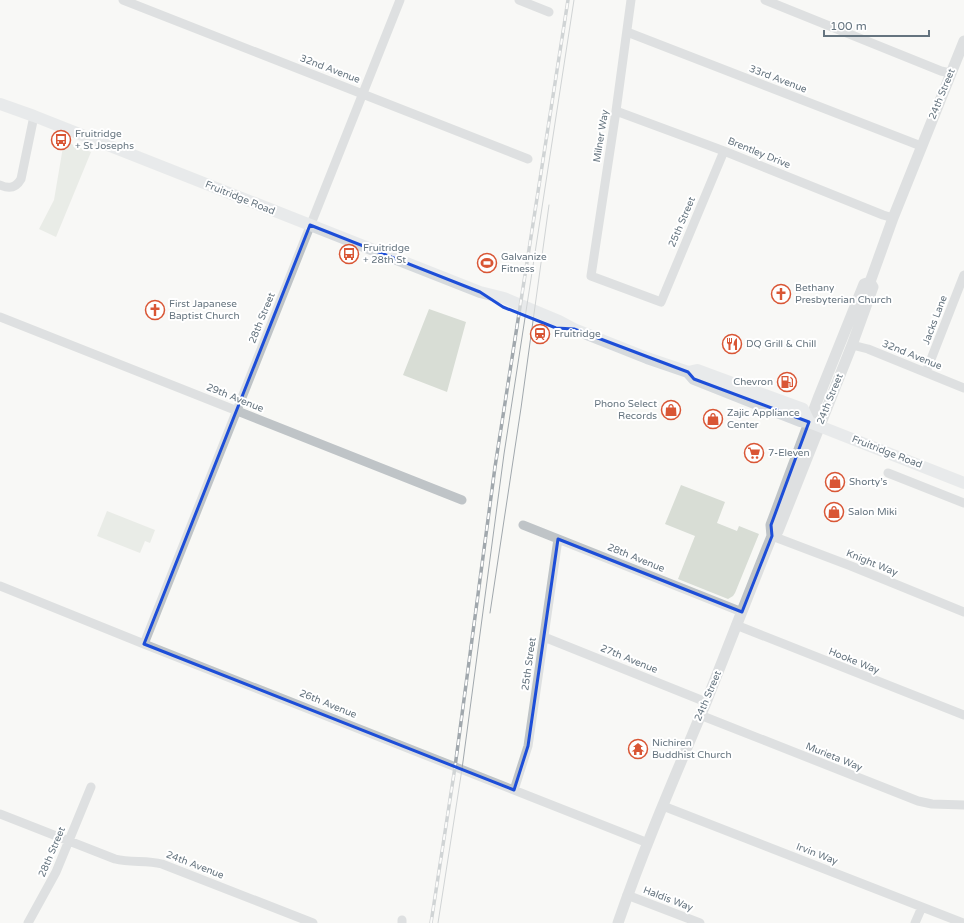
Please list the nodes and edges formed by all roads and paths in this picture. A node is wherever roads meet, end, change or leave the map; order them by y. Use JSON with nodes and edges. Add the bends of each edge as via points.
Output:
{"nodes":[{"id":1,"x":123,"y":0,"type":"edge"},
{"id":2,"x":400,"y":0,"type":"edge"},
{"id":3,"x":519,"y":0,"type":"edge"},
{"id":4,"x":631,"y":0,"type":"edge"},
{"id":5,"x":765,"y":0,"type":"edge"},
{"id":6,"x":549,"y":12,"type":"dead end"},
{"id":7,"x":626,"y":32,"type":"junction"},
{"id":8,"x":963,"y":48,"type":"edge"},
{"id":9,"x":950,"y":73,"type":"junction"},
{"id":10,"x":363,"y":94,"type":"junction"},
{"id":11,"x":0,"y":104,"type":"edge"},
{"id":12,"x":616,"y":111,"type":"junction"},
{"id":13,"x":34,"y":116,"type":"junction"},
{"id":14,"x":921,"y":146,"type":"junction"},
{"id":15,"x":724,"y":151,"type":"junction"},
{"id":16,"x":528,"y":159,"type":"dead end"},
{"id":17,"x":0,"y":185,"type":"edge"},
{"id":18,"x":893,"y":218,"type":"junction"},
{"id":19,"x":310,"y":225,"type":"junction"},
{"id":20,"x":964,"y":275,"type":"edge"},
{"id":21,"x":870,"y":282,"type":"junction"},
{"id":22,"x":661,"y":302,"type":"joint"},
{"id":23,"x":0,"y":318,"type":"edge"},
{"id":24,"x":852,"y":345,"type":"junction"},
{"id":25,"x":926,"y":372,"type":"junction"},
{"id":26,"x":964,"y":388,"type":"edge"},
{"id":27,"x":237,"y":411,"type":"junction"},
{"id":28,"x":814,"y":424,"type":"junction"},
{"id":29,"x":888,"y":473,"type":"dead end"},
{"id":30,"x":964,"y":483,"type":"edge"},
{"id":31,"x":462,"y":500,"type":"dead end"},
{"id":32,"x":964,"y":503,"type":"edge"},
{"id":33,"x":523,"y":525,"type":"dead end"},
{"id":34,"x":772,"y":536,"type":"junction"},
{"id":35,"x":558,"y":540,"type":"junction"},
{"id":36,"x":0,"y":586,"type":"edge"},
{"id":37,"x":742,"y":612,"type":"junction"},
{"id":38,"x":964,"y":612,"type":"edge"},
{"id":39,"x":736,"y":625,"type":"junction"},
{"id":40,"x":544,"y":637,"type":"junction"},
{"id":41,"x":144,"y":644,"type":"junction"},
{"id":42,"x":706,"y":702,"type":"junction"},
{"id":43,"x":700,"y":715,"type":"junction"},
{"id":44,"x":964,"y":715,"type":"edge"},
{"id":45,"x":91,"y":787,"type":"dead end"},
{"id":46,"x":514,"y":790,"type":"junction"},
{"id":47,"x":964,"y":805,"type":"edge"},
{"id":48,"x":663,"y":806,"type":"junction"},
{"id":49,"x":0,"y":814,"type":"edge"},
{"id":50,"x":69,"y":841,"type":"junction"},
{"id":51,"x":648,"y":843,"type":"junction"},
{"id":52,"x":628,"y":895,"type":"junction"},
{"id":53,"x":922,"y":907,"type":"junction"},
{"id":54,"x":28,"y":923,"type":"edge"},
{"id":55,"x":313,"y":923,"type":"edge"},
{"id":56,"x":618,"y":923,"type":"edge"},
{"id":57,"x":700,"y":923,"type":"edge"},
{"id":58,"x":915,"y":923,"type":"edge"},
{"id":59,"x":963,"y":923,"type":"edge"}],
"edges":[{"from":1,"to":10,"type":"street","name":"32nd Avenue"},
{"from":2,"to":10,"type":"street","name":"28th Street"},
{"from":3,"to":6,"type":"street"},
{"from":4,"to":7,"type":"street","name":"Milner Way"},
{"from":5,"to":9,"type":"street"},
{"from":7,"to":12,"type":"street","name":"Milner Way"},
{"from":7,"to":14,"type":"street","name":"33rd Avenue"},
{"from":8,"to":9,"type":"street","name":"24th Street"},
{"from":9,"to":14,"type":"street","name":"24th Street"},
{"from":10,"to":16,"type":"street","name":"32nd Avenue"},
{"from":10,"to":19,"type":"street","name":"28th Street"},
{"from":11,"to":13,"type":"main road","name":"Fruitridge Road"},
{"from":12,"to":15,"type":"street","name":"Brentley Drive"},
{"from":12,"to":22,"type":"street","name":"Milner Way","via":[[591,276]]},
{"from":13,"to":17,"type":"street","via":[[21,179],[12,187]]},
{"from":13,"to":19,"type":"main road","name":"Fruitridge Road"},
{"from":14,"to":18,"type":"street","name":"24th Street"},
{"from":15,"to":18,"type":"street","name":"Brentley Drive"},
{"from":15,"to":22,"type":"street","name":"25th Street"},
{"from":18,"to":21,"type":"street","name":"24th Street"},
{"from":19,"to":27,"type":"street","name":"28th Street"},
{"from":19,"to":28,"type":"main road","name":"Fruitridge Road","via":[[480,292],[504,298],[648,358],[688,372],[698,370],[803,409]]},
{"from":20,"to":25,"type":"street","name":"Jacks Lane"},
{"from":21,"to":24,"type":"street","name":"24th Street","via":[[873,287]]},
{"from":21,"to":28,"type":"street","name":"24th Street","via":[[864,284]]},
{"from":23,"to":27,"type":"street","name":"29th Avenue"},
{"from":24,"to":25,"type":"street","name":"32nd Avenue"},
{"from":24,"to":28,"type":"street","name":"24th Street"},
{"from":25,"to":26,"type":"street","name":"32nd Avenue"},
{"from":27,"to":31,"type":"street","name":"29th Avenue"},
{"from":27,"to":41,"type":"street","name":"28th Street"},
{"from":28,"to":30,"type":"main road","name":"Fruitridge Road"},
{"from":28,"to":34,"type":"street","name":"24th Street","via":[[771,525]]},
{"from":29,"to":32,"type":"street"},
{"from":33,"to":35,"type":"street","name":"28th Avenue"},
{"from":34,"to":37,"type":"street","name":"24th Street"},
{"from":34,"to":38,"type":"street","name":"Knight Way"},
{"from":35,"to":37,"type":"street","name":"28th Avenue"},
{"from":35,"to":40,"type":"street","name":"25th Street"},
{"from":36,"to":41,"type":"street","name":"26th Avenue"},
{"from":37,"to":39,"type":"street","name":"24th Street"},
{"from":39,"to":42,"type":"street","name":"24th Street"},
{"from":39,"to":44,"type":"street","name":"Hooke Way"},
{"from":40,"to":42,"type":"street","name":"27th Avenue"},
{"from":40,"to":46,"type":"street","name":"25th Street","via":[[528,746]]},
{"from":41,"to":46,"type":"street","name":"26th Avenue"},
{"from":42,"to":43,"type":"street","name":"24th Street"},
{"from":43,"to":47,"type":"street","name":"Murieta Way","via":[[918,801]]},
{"from":43,"to":48,"type":"street","name":"24th Street"},
{"from":45,"to":50,"type":"street","name":"28th Street"},
{"from":46,"to":51,"type":"street","name":"26th Avenue"},
{"from":48,"to":51,"type":"street","name":"24th Street"},
{"from":48,"to":53,"type":"street","name":"Irvin Way"},
{"from":49,"to":50,"type":"street","name":"24th Avenue"},
{"from":50,"to":54,"type":"street","name":"28th Street","via":[[47,890]]},
{"from":50,"to":55,"type":"street","name":"24th Avenue","via":[[122,861],[162,864]]},
{"from":51,"to":52,"type":"street","name":"24th Street"},
{"from":52,"to":56,"type":"street","name":"24th Street"},
{"from":52,"to":57,"type":"street","name":"Haldis Way"},
{"from":53,"to":58,"type":"street"},
{"from":53,"to":59,"type":"street","name":"Irvin Way"}]}
